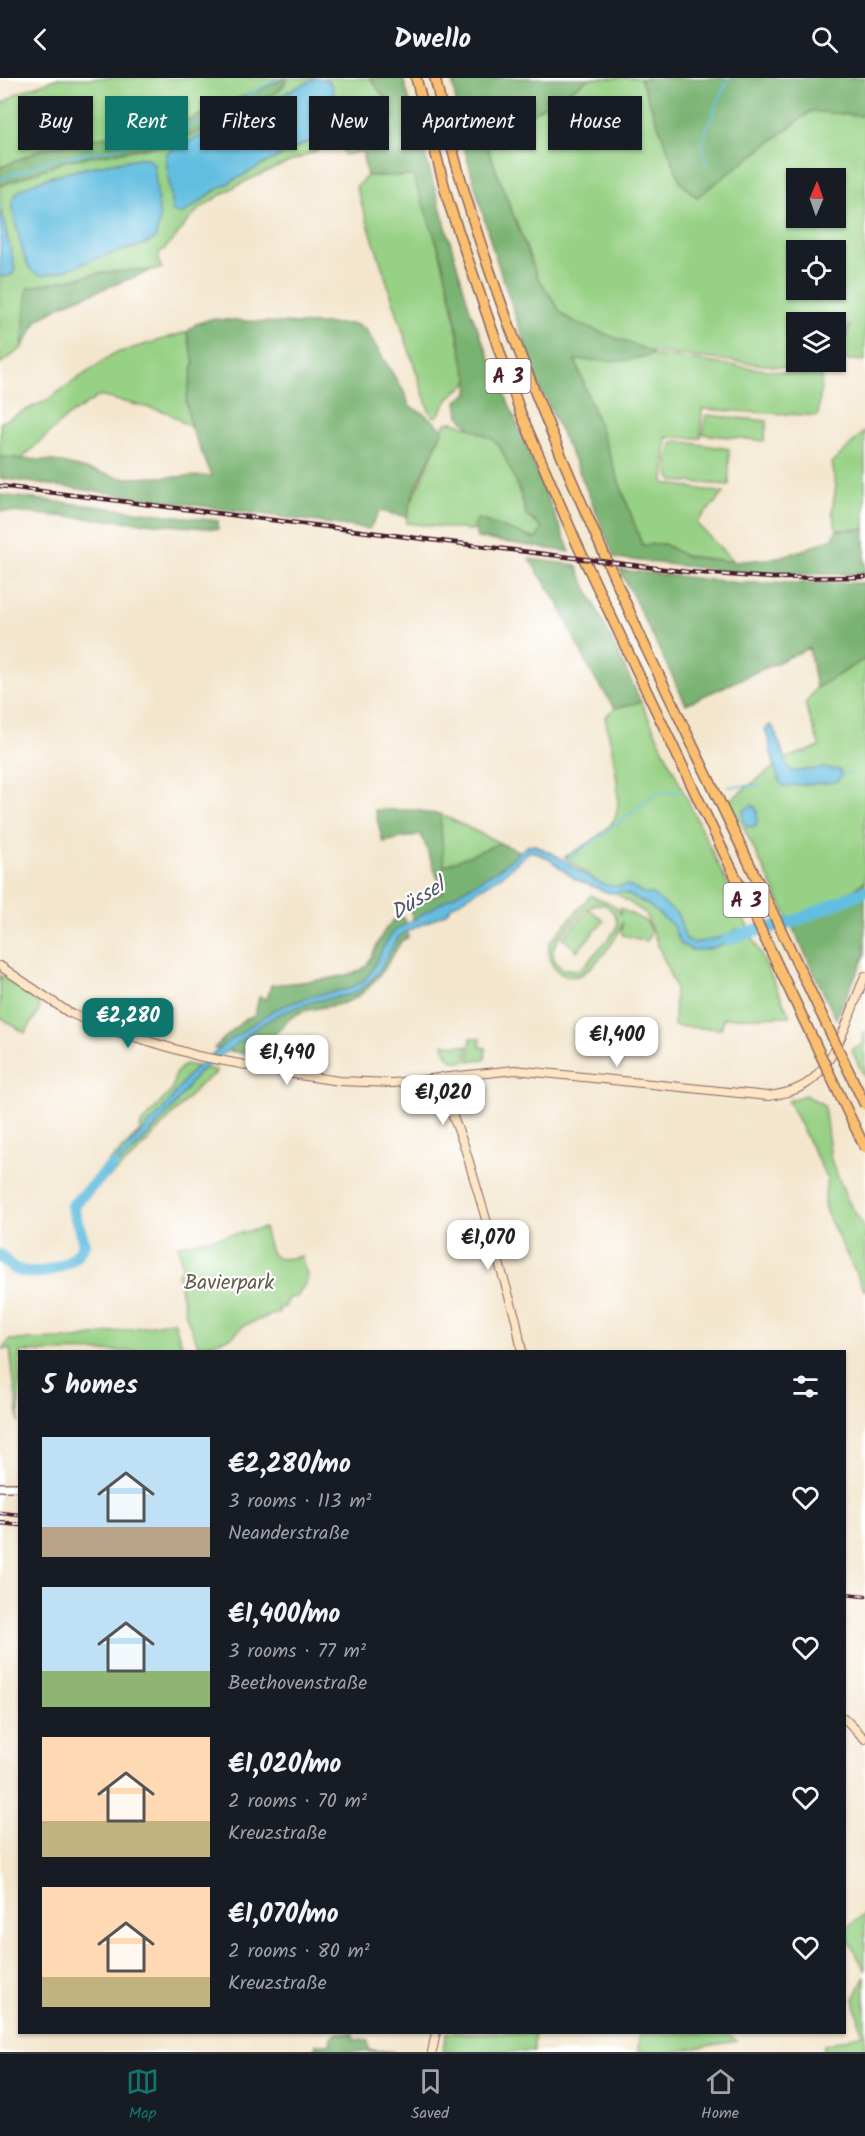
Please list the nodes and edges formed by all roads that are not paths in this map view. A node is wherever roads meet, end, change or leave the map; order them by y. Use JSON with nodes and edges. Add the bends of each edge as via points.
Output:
{"nodes":[{"id":1,"x":416,"y":78,"type":"edge"},
{"id":2,"x":435,"y":78,"type":"edge"},
{"id":3,"x":0,"y":966,"type":"edge"},
{"id":4,"x":865,"y":976,"type":"edge"},
{"id":5,"x":441,"y":1077,"type":"junction"},
{"id":6,"x":865,"y":1105,"type":"edge"},
{"id":7,"x":865,"y":1148,"type":"edge"},
{"id":8,"x":522,"y":1350,"type":"edge"},
{"id":9,"x":0,"y":1487,"type":"edge"},
{"id":10,"x":18,"y":1487,"type":"edge"},
{"id":11,"x":846,"y":1720,"type":"edge"},
{"id":12,"x":865,"y":1739,"type":"edge"},
{"id":13,"x":436,"y":2034,"type":"edge"},
{"id":14,"x":432,"y":2052,"type":"edge"}],
"edges":[{"from":1,"to":7,"type":"highway","number":"A 3","bridge":true,"via":[[449,204],[521,414],[577,544]]},
{"from":2,"to":6,"type":"highway","number":"A 3","bridge":true,"via":[[466,197],[540,409],[644,644]]},
{"from":3,"to":5,"type":"main road","via":[[68,1012],[101,1027],[198,1056],[339,1081],[393,1083]]},
{"from":4,"to":5,"type":"main road","via":[[831,1055],[813,1079],[782,1094],[750,1095],[515,1070]]},
{"from":5,"to":8,"type":"main road","via":[[516,1320]]},
{"from":9,"to":10,"type":"street"},
{"from":11,"to":12,"type":"main road"},
{"from":13,"to":14,"type":"main road"}]}
